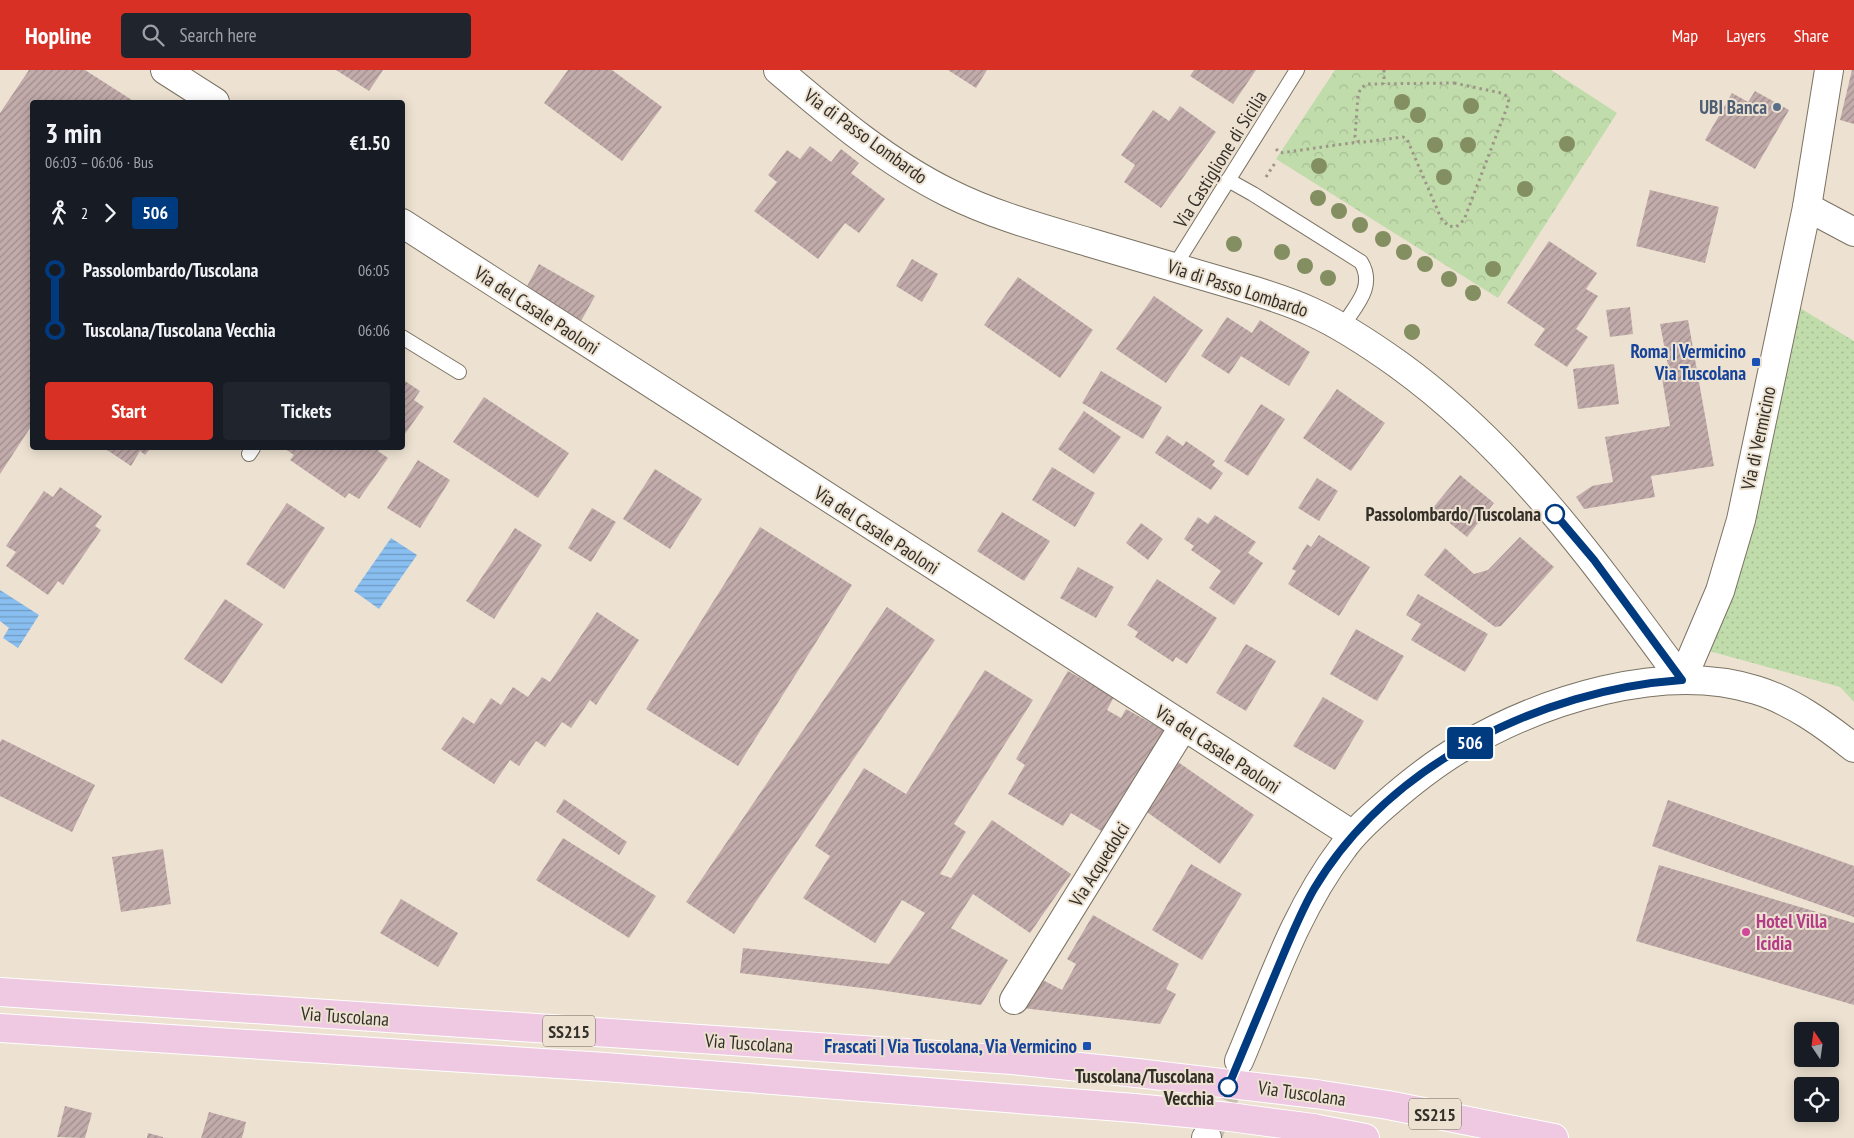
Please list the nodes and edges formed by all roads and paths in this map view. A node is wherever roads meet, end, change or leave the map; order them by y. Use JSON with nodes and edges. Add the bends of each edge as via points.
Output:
{"nodes":[{"id":1,"x":165,"y":70,"type":"edge"},
{"id":2,"x":778,"y":70,"type":"edge"},
{"id":3,"x":1297,"y":70,"type":"edge"},
{"id":4,"x":1384,"y":70,"type":"edge"},
{"id":5,"x":1829,"y":70,"type":"edge"},
{"id":6,"x":1384,"y":85,"type":"junction"},
{"id":7,"x":212,"y":100,"type":"edge"},
{"id":8,"x":1359,"y":142,"type":"junction"},
{"id":9,"x":1276,"y":150,"type":"dead end"},
{"id":10,"x":1275,"y":162,"type":"dead end"},
{"id":11,"x":1228,"y":180,"type":"junction"},
{"id":12,"x":1263,"y":181,"type":"dead end"},
{"id":13,"x":1807,"y":207,"type":"junction"},
{"id":14,"x":405,"y":225,"type":"edge"},
{"id":15,"x":1854,"y":232,"type":"edge"},
{"id":16,"x":1174,"y":267,"type":"junction"},
{"id":17,"x":1342,"y":327,"type":"junction"},
{"id":18,"x":405,"y":339,"type":"edge"},
{"id":19,"x":459,"y":372,"type":"dead end"},
{"id":20,"x":1682,"y":680,"type":"junction"},
{"id":21,"x":1183,"y":727,"type":"junction"},
{"id":22,"x":1854,"y":748,"type":"edge"},
{"id":23,"x":1353,"y":835,"type":"junction"},
{"id":24,"x":0,"y":992,"type":"edge"},
{"id":25,"x":1014,"y":1000,"type":"dead end"},
{"id":26,"x":0,"y":1028,"type":"edge"},
{"id":27,"x":1239,"y":1061,"type":"tunnel mouth"},
{"id":28,"x":1365,"y":1138,"type":"edge"},
{"id":29,"x":1554,"y":1138,"type":"edge"}],
"edges":[{"from":1,"to":7,"type":"street"},
{"from":2,"to":16,"type":"street","name":"Via di Passo Lombardo","via":[[888,156],[947,192],[1002,216]]},
{"from":3,"to":11,"type":"lane","name":"Via Castiglione di Sicilia"},
{"from":4,"to":6,"type":"path"},
{"from":5,"to":13,"type":"street","name":"Via di Vermicino"},
{"from":6,"to":8,"type":"path","via":[[1367,84],[1361,88],[1355,137]]},
{"from":6,"to":8,"type":"path","via":[[1454,83],[1507,96],[1509,102],[1464,220],[1456,227],[1448,226],[1441,218],[1407,138]]},
{"from":8,"to":9,"type":"path","via":[[1280,153]]},
{"from":10,"to":12,"type":"path"},
{"from":11,"to":16,"type":"lane","name":"Via Castiglione di Sicilia"},
{"from":11,"to":17,"type":"lane","via":[[1361,262],[1367,282]]},
{"from":13,"to":15,"type":"street"},
{"from":13,"to":20,"type":"street","name":"Via di Vermicino","via":[[1741,520],[1720,590]]},
{"from":14,"to":21,"type":"street","name":"Via del Casale Paoloni"},
{"from":16,"to":17,"type":"street","name":"Via di Passo Lombardo","via":[[1280,299]]},
{"from":17,"to":20,"type":"street","name":"Via di Passo Lombardo","via":[[1371,344],[1429,388],[1479,431],[1516,469],[1594,560]]},
{"from":18,"to":19,"type":"lane"},
{"from":20,"to":22,"type":"street","via":[[1724,683],[1756,690],[1809,716]]},
{"from":20,"to":23,"type":"street","via":[[1598,692],[1505,725],[1461,748],[1432,768]]},
{"from":21,"to":23,"type":"street","name":"Via del Casale Paoloni"},
{"from":21,"to":25,"type":"street","name":"Via Acquedolci"},
{"from":23,"to":27,"type":"street","via":[[1306,904]]},
{"from":24,"to":29,"type":"main road","name":"Via Tuscolana","number":"SS215","bridge":true,"via":[[1012,1060],[1316,1094]]},
{"from":26,"to":28,"type":"main road","name":"Via Tuscolana","number":"SS215","bridge":true,"via":[[605,1067],[1134,1108],[1230,1117]]}]}
